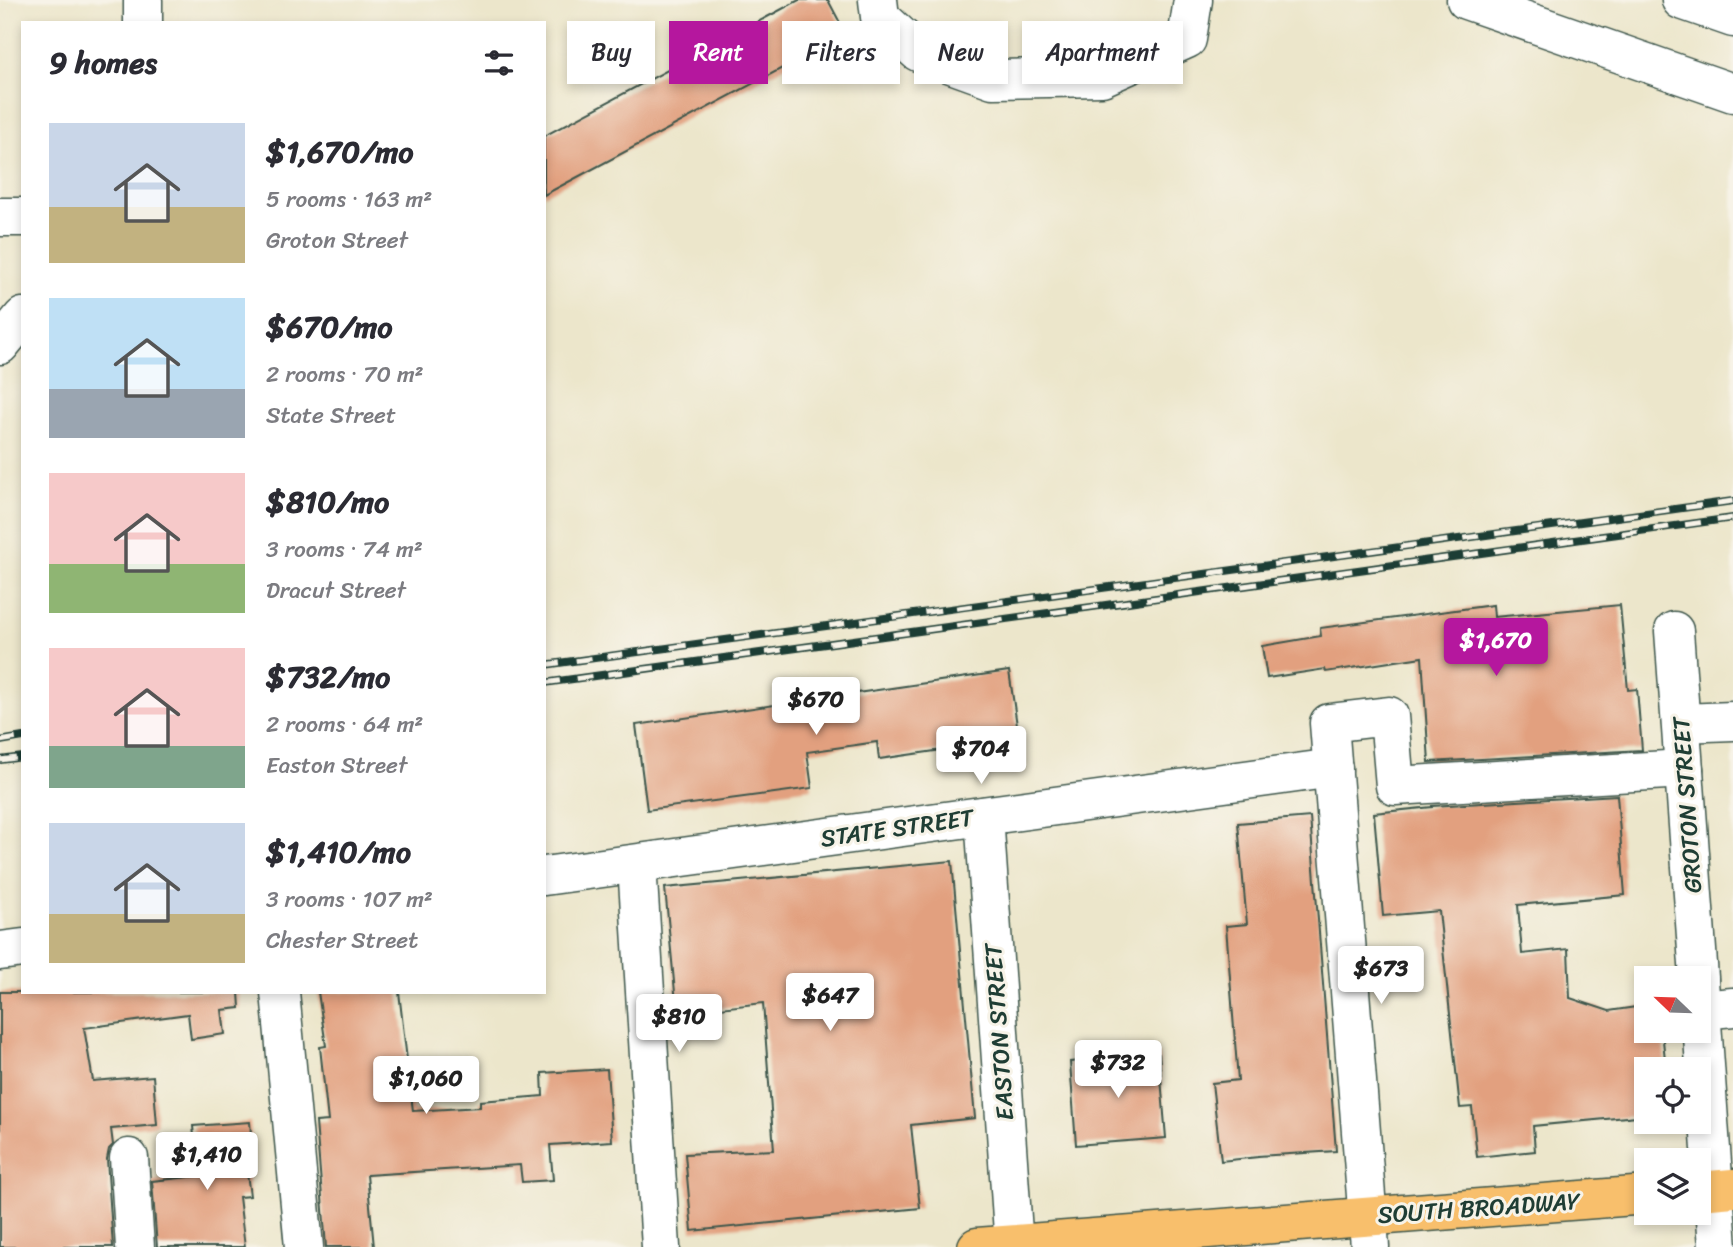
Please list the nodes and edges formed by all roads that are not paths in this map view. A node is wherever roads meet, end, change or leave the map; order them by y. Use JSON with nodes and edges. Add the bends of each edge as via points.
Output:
{"nodes":[{"id":1,"x":143,"y":0,"type":"edge"},
{"id":2,"x":878,"y":0,"type":"edge"},
{"id":3,"x":1193,"y":0,"type":"edge"},
{"id":4,"x":1466,"y":0,"type":"edge"},
{"id":5,"x":1681,"y":0,"type":"edge"},
{"id":6,"x":1733,"y":18,"type":"edge"},
{"id":7,"x":143,"y":21,"type":"edge"},
{"id":8,"x":1733,"y":93,"type":"edge"},
{"id":9,"x":0,"y":216,"type":"edge"},
{"id":10,"x":21,"y":217,"type":"edge"},
{"id":11,"x":21,"y":319,"type":"edge"},
{"id":12,"x":0,"y":345,"type":"edge"},
{"id":13,"x":1674,"y":631,"type":"dead end"},
{"id":14,"x":1733,"y":721,"type":"edge"},
{"id":15,"x":1681,"y":723,"type":"junction"},
{"id":16,"x":1333,"y":768,"type":"junction"},
{"id":17,"x":1684,"y":769,"type":"junction"},
{"id":18,"x":984,"y":816,"type":"junction"},
{"id":19,"x":637,"y":864,"type":"junction"},
{"id":20,"x":546,"y":876,"type":"edge"},
{"id":21,"x":21,"y":948,"type":"edge"},
{"id":22,"x":0,"y":951,"type":"edge"},
{"id":23,"x":1705,"y":966,"type":"edge"},
{"id":24,"x":280,"y":994,"type":"edge"},
{"id":25,"x":1710,"y":1043,"type":"edge"},
{"id":26,"x":129,"y":1158,"type":"dead end"},
{"id":27,"x":1715,"y":1190,"type":"edge"},
{"id":28,"x":1634,"y":1197,"type":"edge"},
{"id":29,"x":1369,"y":1232,"type":"edge"},
{"id":30,"x":1001,"y":1246,"type":"edge"},
{"id":31,"x":135,"y":1247,"type":"edge"},
{"id":32,"x":304,"y":1247,"type":"edge"},
{"id":33,"x":661,"y":1247,"type":"edge"},
{"id":34,"x":1718,"y":1247,"type":"edge"}],
"edges":[{"from":1,"to":7,"type":"street"},
{"from":2,"to":3,"type":"street","via":[[880,17],[918,52],[993,79],[1102,77],[1187,39]]},
{"from":4,"to":8,"type":"street"},
{"from":5,"to":6,"type":"street"},
{"from":9,"to":10,"type":"street"},
{"from":11,"to":12,"type":"street"},
{"from":13,"to":15,"type":"street","name":"GROTON STREET"},
{"from":14,"to":15,"type":"street"},
{"from":15,"to":17,"type":"street","name":"GROTON STREET"},
{"from":16,"to":17,"type":"street","via":[[1329,723],[1388,716],[1395,786]]},
{"from":16,"to":18,"type":"street","name":"STATE STREET"},
{"from":16,"to":29,"type":"street"},
{"from":17,"to":23,"type":"street","name":"GROTON STREET"},
{"from":18,"to":19,"type":"street","name":"STATE STREET"},
{"from":18,"to":30,"type":"street","name":"EASTON STREET"},
{"from":19,"to":20,"type":"street","name":"STATE STREET"},
{"from":19,"to":33,"type":"street"},
{"from":21,"to":22,"type":"street"},
{"from":24,"to":32,"type":"street"},
{"from":25,"to":27,"type":"street","name":"GROTON STREET"},
{"from":26,"to":31,"type":"street"},
{"from":27,"to":34,"type":"street","name":"GROTON STREET"},
{"from":28,"to":29,"type":"main road","name":"SOUTH BROADWAY"},
{"from":29,"to":30,"type":"main road","name":"SOUTH BROADWAY"}]}
